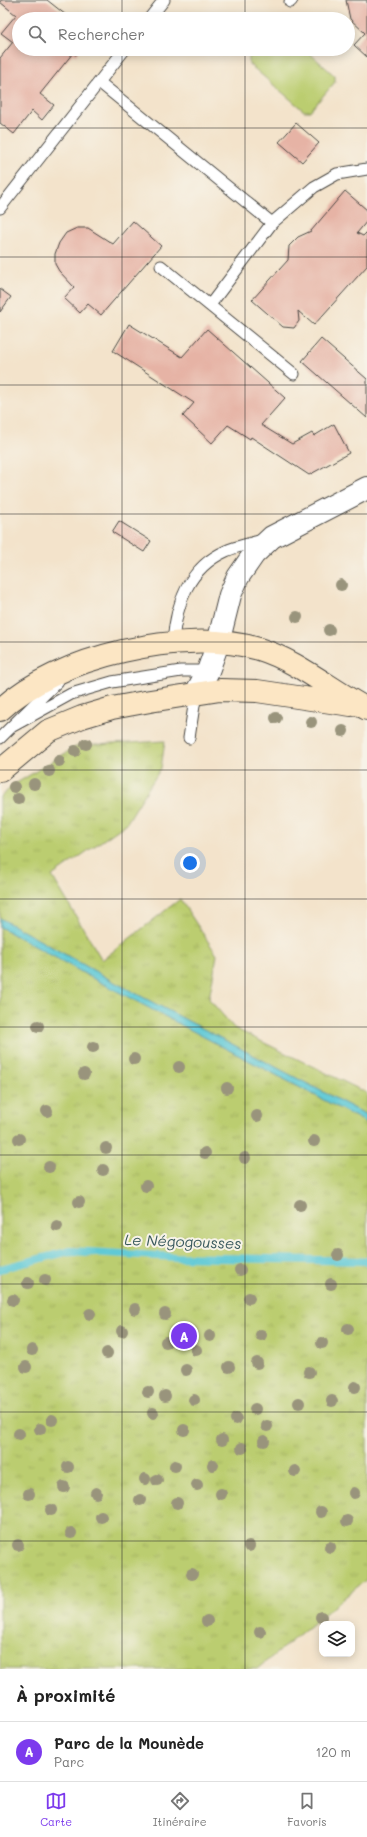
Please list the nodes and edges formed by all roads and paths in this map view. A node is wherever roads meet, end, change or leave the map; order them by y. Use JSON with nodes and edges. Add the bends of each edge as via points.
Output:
{"nodes":[{"id":1,"x":164,"y":0,"type":"edge"},
{"id":2,"x":155,"y":12,"type":"edge"},
{"id":3,"x":119,"y":56,"type":"edge"},
{"id":4,"x":99,"y":82,"type":"junction"},
{"id":5,"x":367,"y":169,"type":"edge"},
{"id":6,"x":0,"y":208,"type":"edge"},
{"id":7,"x":272,"y":223,"type":"junction"},
{"id":8,"x":161,"y":266,"type":"dead end"},
{"id":9,"x":210,"y":305,"type":"junction"},
{"id":10,"x":294,"y":374,"type":"dead end"},
{"id":11,"x":367,"y":488,"type":"edge"},
{"id":12,"x":272,"y":537,"type":"junction"},
{"id":13,"x":173,"y":642,"type":"junction"},
{"id":14,"x":218,"y":643,"type":"junction"},
{"id":15,"x":208,"y":671,"type":"junction"},
{"id":16,"x":196,"y":693,"type":"junction"},
{"id":17,"x":366,"y":709,"type":"edge"},
{"id":18,"x":6,"y":719,"type":"edge"},
{"id":19,"x":0,"y":738,"type":"edge"},
{"id":20,"x":189,"y":738,"type":"dead end"},
{"id":21,"x":0,"y":771,"type":"edge"}],
"edges":[{"from":1,"to":2,"type":"lane"},
{"from":3,"to":4,"type":"lane"},
{"from":4,"to":6,"type":"lane"},
{"from":4,"to":7,"type":"lane"},
{"from":5,"to":7,"type":"lane","via":[[337,174],[314,187]]},
{"from":7,"to":9,"type":"lane"},
{"from":8,"to":9,"type":"lane"},
{"from":9,"to":10,"type":"lane"},
{"from":11,"to":12,"type":"street"},
{"from":12,"to":13,"type":"lane","via":[[226,551],[197,572],[183,595]]},
{"from":12,"to":14,"type":"street","via":[[254,554],[238,577],[230,595]]},
{"from":13,"to":14,"type":"main road"},
{"from":13,"to":18,"type":"main road","via":[[118,653],[42,680],[23,691]]},
{"from":14,"to":15,"type":"street"},
{"from":14,"to":17,"type":"main road","via":[[258,649],[279,656]]},
{"from":15,"to":16,"type":"street"},
{"from":15,"to":18,"type":"lane","via":[[181,670],[112,682],[71,694]]},
{"from":16,"to":17,"type":"main road","via":[[220,690],[257,691]]},
{"from":16,"to":20,"type":"lane"},
{"from":16,"to":21,"type":"main road","via":[[112,708],[82,717],[48,731]]},
{"from":18,"to":19,"type":"lane"}]}
